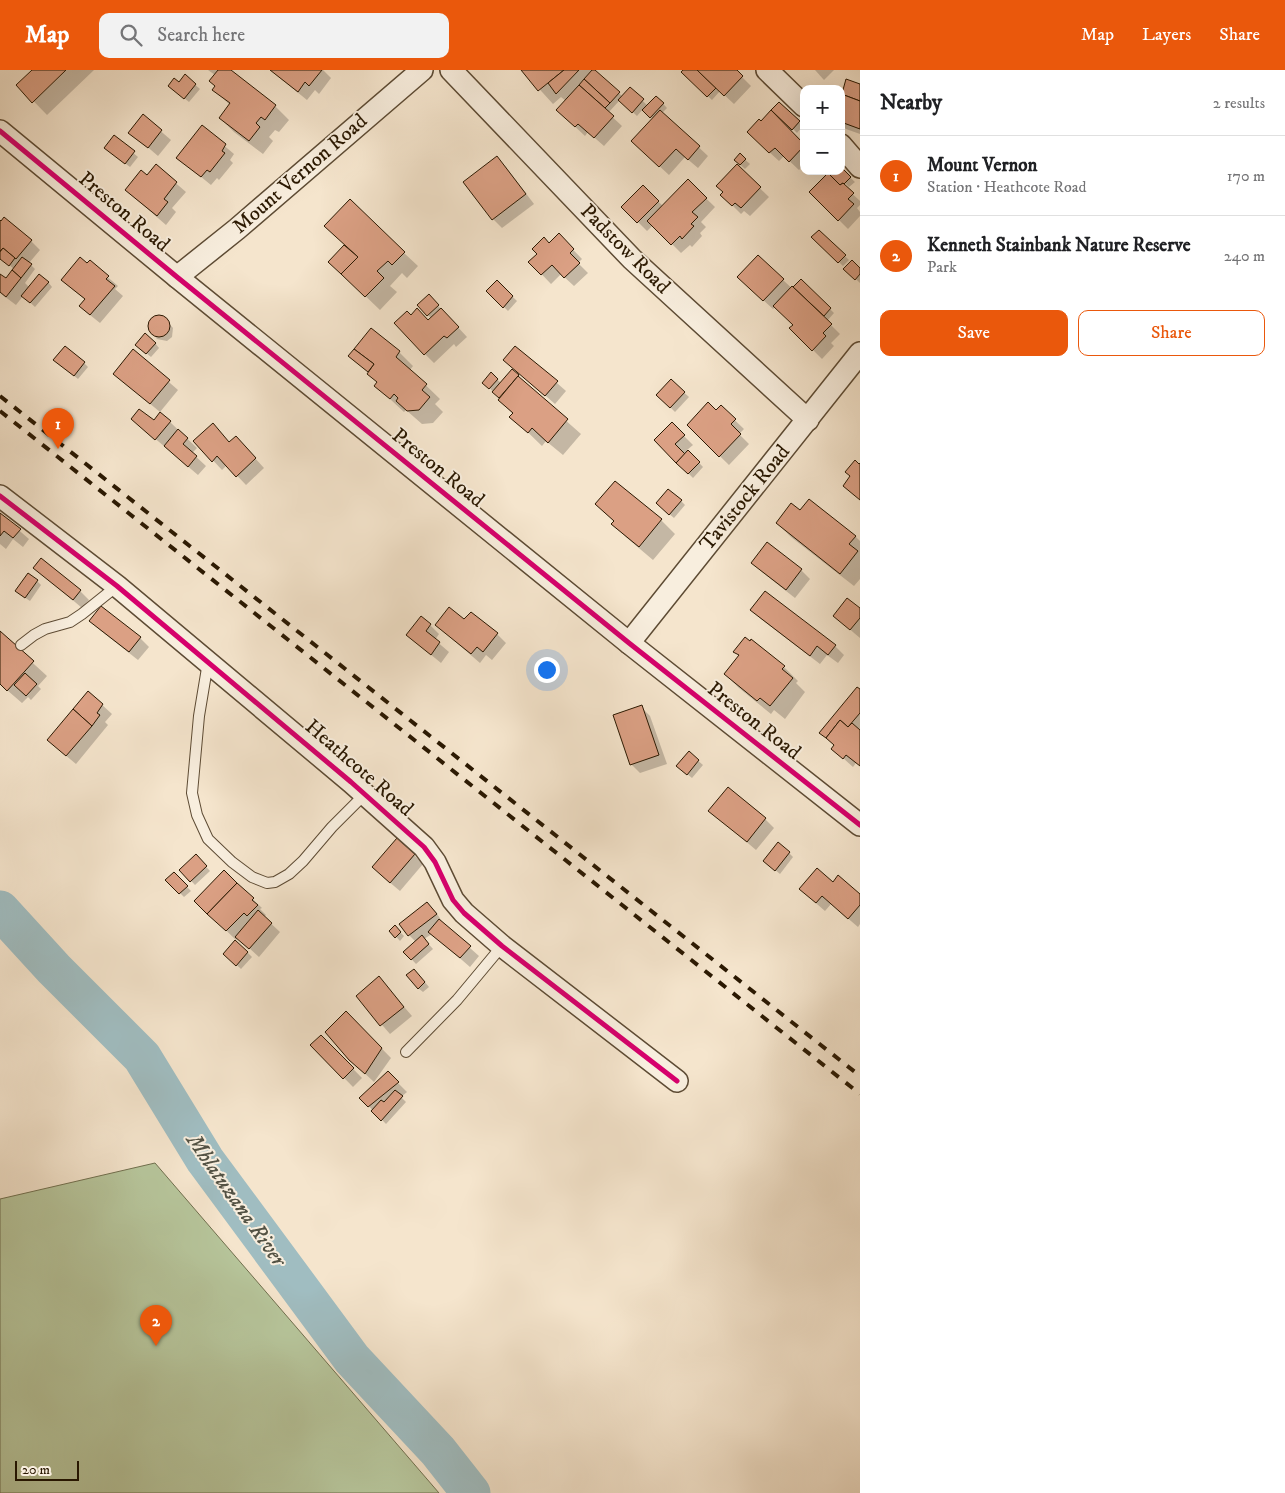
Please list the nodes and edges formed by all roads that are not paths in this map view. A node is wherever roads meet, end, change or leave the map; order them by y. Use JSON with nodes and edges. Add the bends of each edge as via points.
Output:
{"nodes":[{"id":1,"x":422,"y":70,"type":"edge"},
{"id":2,"x":451,"y":70,"type":"edge"},
{"id":3,"x":767,"y":70,"type":"edge"},
{"id":4,"x":800,"y":102,"type":"edge"},
{"id":5,"x":0,"y":131,"type":"edge"},
{"id":6,"x":845,"y":150,"type":"edge"},
{"id":7,"x":860,"y":167,"type":"edge"},
{"id":8,"x":176,"y":277,"type":"junction"},
{"id":9,"x":860,"y":353,"type":"edge"},
{"id":10,"x":808,"y":420,"type":"junction"},
{"id":11,"x":1,"y":498,"type":"edge"},
{"id":12,"x":117,"y":586,"type":"junction"},
{"id":13,"x":629,"y":643,"type":"junction"},
{"id":14,"x":21,"y":645,"type":"dead end"},
{"id":15,"x":208,"y":662,"type":"junction"},
{"id":16,"x":365,"y":794,"type":"junction"},
{"id":17,"x":860,"y":825,"type":"edge"},
{"id":18,"x":502,"y":946,"type":"junction"},
{"id":19,"x":406,"y":1052,"type":"dead end"},
{"id":20,"x":677,"y":1081,"type":"dead end"}],
"edges":[{"from":1,"to":8,"type":"street","name":"Mount Vernon Road","via":[[237,229]]},
{"from":2,"to":10,"type":"street","name":"Padstow Road","via":[[632,259]]},
{"from":3,"to":4,"type":"street"},
{"from":5,"to":8,"type":"street","name":"Preston Road"},
{"from":6,"to":7,"type":"street"},
{"from":8,"to":13,"type":"street","name":"Preston Road"},
{"from":9,"to":10,"type":"street","name":"Tavistock Road"},
{"from":10,"to":13,"type":"street","name":"Tavistock Road"},
{"from":11,"to":12,"type":"street","name":"Heathcote Road"},
{"from":12,"to":14,"type":"lane","via":[[70,622],[45,629]]},
{"from":12,"to":15,"type":"street","name":"Heathcote Road"},
{"from":13,"to":17,"type":"street","name":"Preston Road"},
{"from":15,"to":16,"type":"street","name":"Heathcote Road"},
{"from":15,"to":16,"type":"lane","via":[[198,716],[192,793],[197,815],[208,839],[232,862],[252,877],[267,883],[275,882],[304,861]]},
{"from":16,"to":18,"type":"street","name":"Heathcote Road","via":[[424,847],[464,914]]},
{"from":18,"to":19,"type":"lane","via":[[457,1000]]},
{"from":18,"to":20,"type":"street","name":"Heathcote Road"}]}
